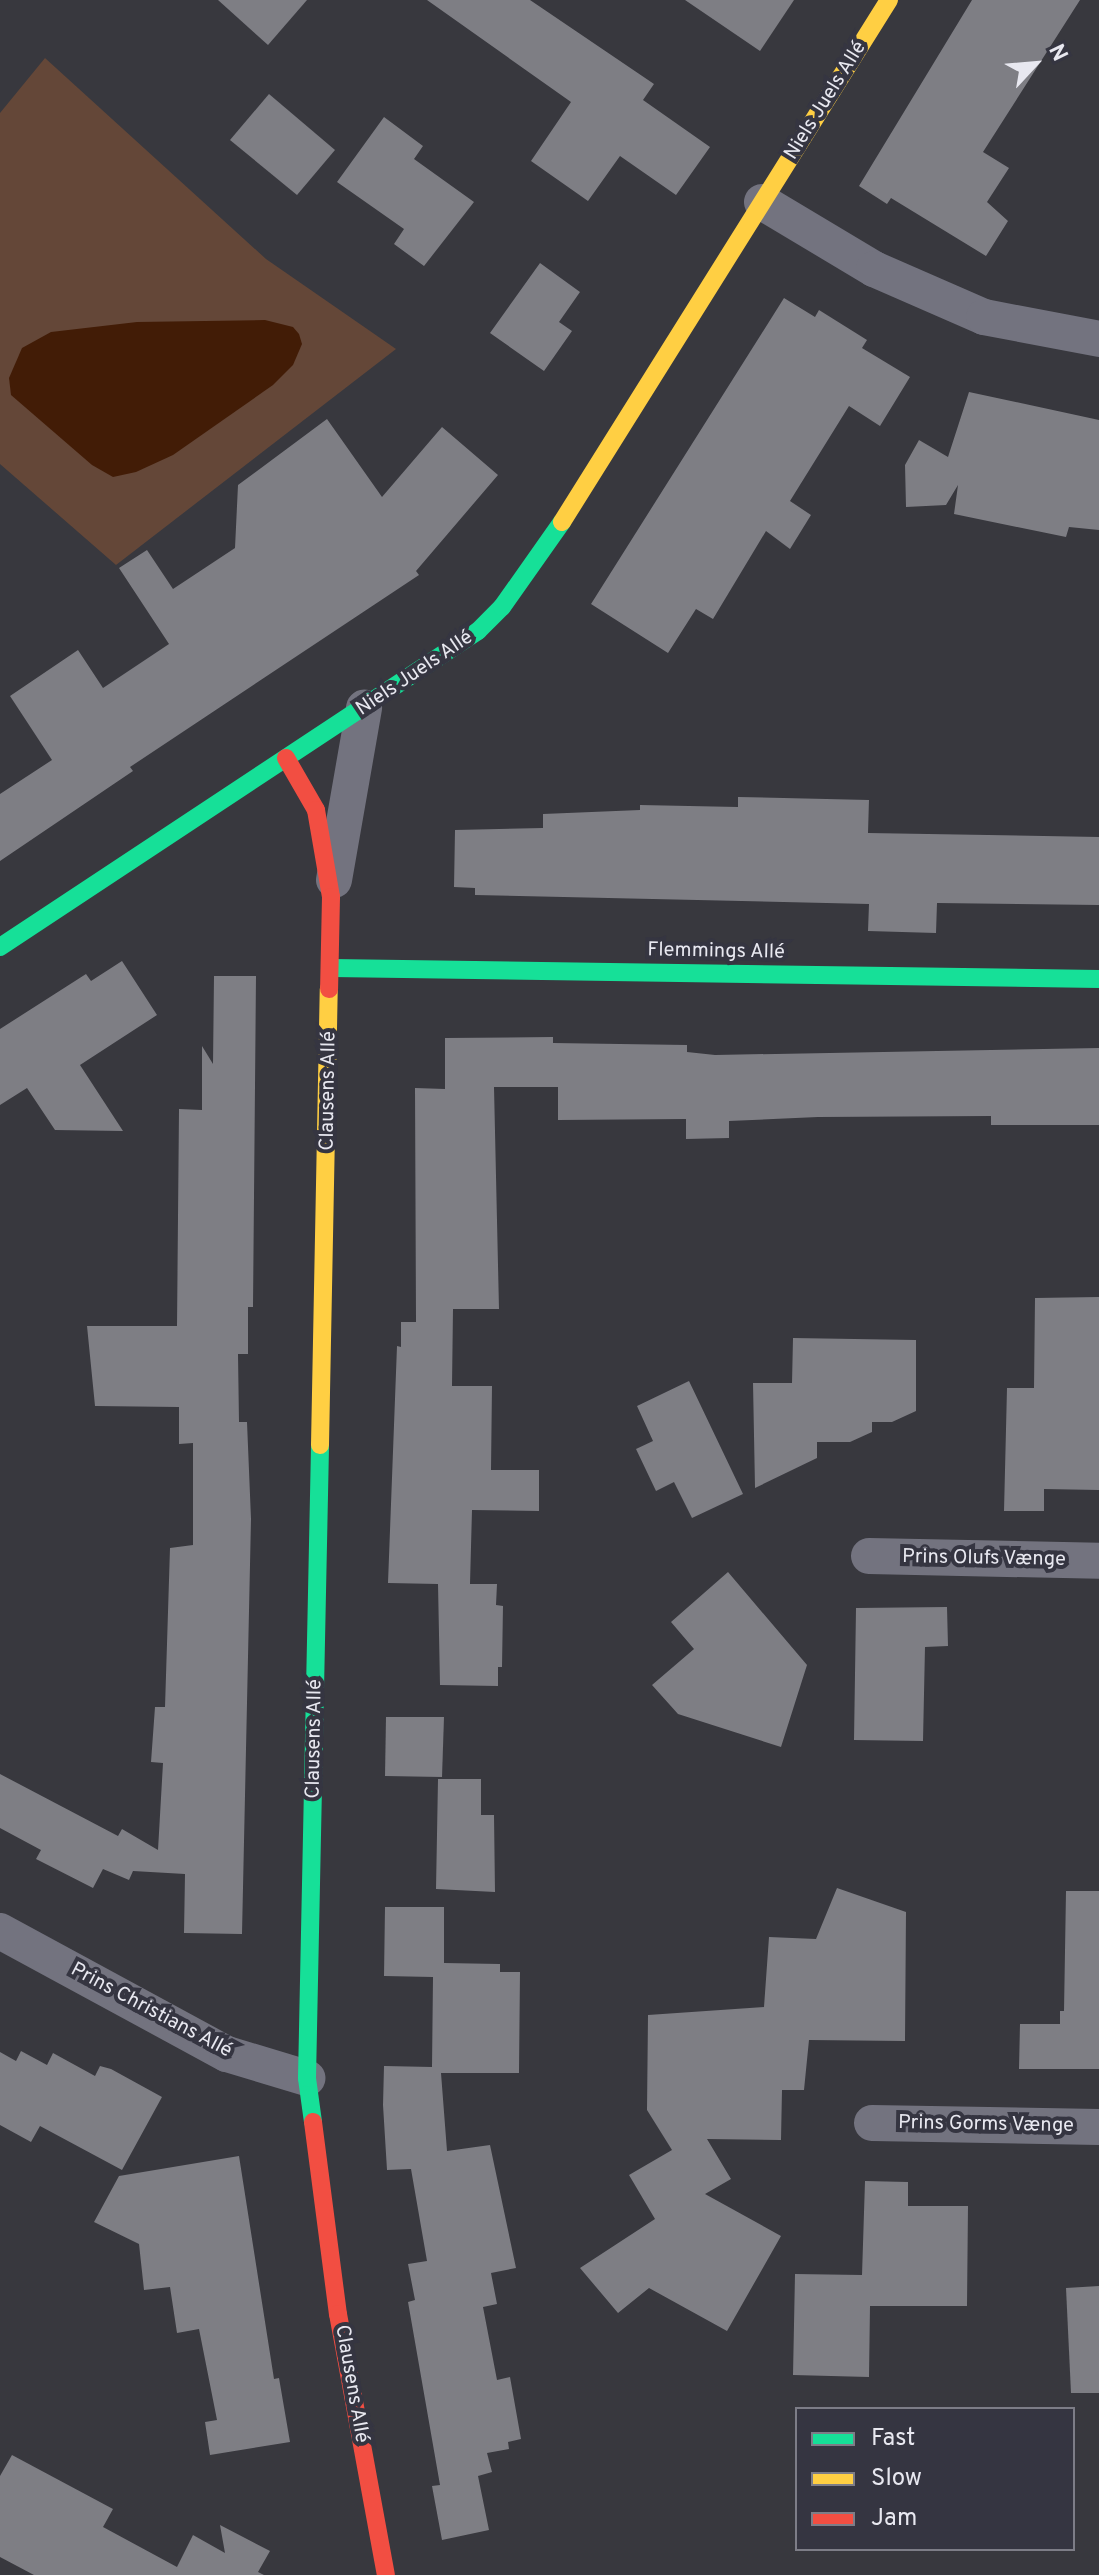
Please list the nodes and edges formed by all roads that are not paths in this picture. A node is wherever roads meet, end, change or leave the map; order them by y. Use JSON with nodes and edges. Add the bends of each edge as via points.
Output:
{"nodes":[{"id":1,"x":889,"y":0,"type":"edge"},
{"id":2,"x":762,"y":202,"type":"junction"},
{"id":3,"x":1099,"y":339,"type":"edge"},
{"id":4,"x":364,"y":708,"type":"junction"},
{"id":5,"x":286,"y":758,"type":"junction"},
{"id":6,"x":331,"y":897,"type":"junction"},
{"id":7,"x":0,"y":947,"type":"edge"},
{"id":8,"x":332,"y":968,"type":"junction"},
{"id":9,"x":1099,"y":979,"type":"edge"},
{"id":10,"x":869,"y":1556,"type":"dead end"},
{"id":11,"x":1099,"y":1561,"type":"edge"},
{"id":12,"x":0,"y":1931,"type":"edge"},
{"id":13,"x":307,"y":2078,"type":"junction"},
{"id":14,"x":872,"y":2123,"type":"dead end"},
{"id":15,"x":1099,"y":2127,"type":"edge"},
{"id":16,"x":386,"y":2575,"type":"edge"}],
"edges":[{"from":1,"to":2,"type":"street","name":"Niels Juels Allé"},
{"from":2,"to":3,"type":"street","via":[[874,269],[984,317]]},
{"from":2,"to":4,"type":"street","name":"Niels Juels Allé","via":[[540,557],[502,607],[478,631]]},
{"from":4,"to":5,"type":"street","name":"Niels Juels Allé"},
{"from":4,"to":6,"type":"street","name":"Clausens Allé"},
{"from":5,"to":6,"type":"street","name":"Clausens Allé","via":[[316,810]]},
{"from":5,"to":7,"type":"street","name":"Niels Juels Allé"},
{"from":6,"to":8,"type":"street","name":"Clausens Allé"},
{"from":8,"to":9,"type":"street","name":"Flemmings Allé"},
{"from":8,"to":13,"type":"street","name":"Clausens Allé"},
{"from":10,"to":11,"type":"street","name":"Prins Olufs Vænge"},
{"from":12,"to":13,"type":"street","name":"Prins Christians Allé","via":[[227,2054]]},
{"from":13,"to":16,"type":"street","name":"Clausens Allé","via":[[338,2314]]},
{"from":14,"to":15,"type":"street","name":"Prins Gorms Vænge"}]}
